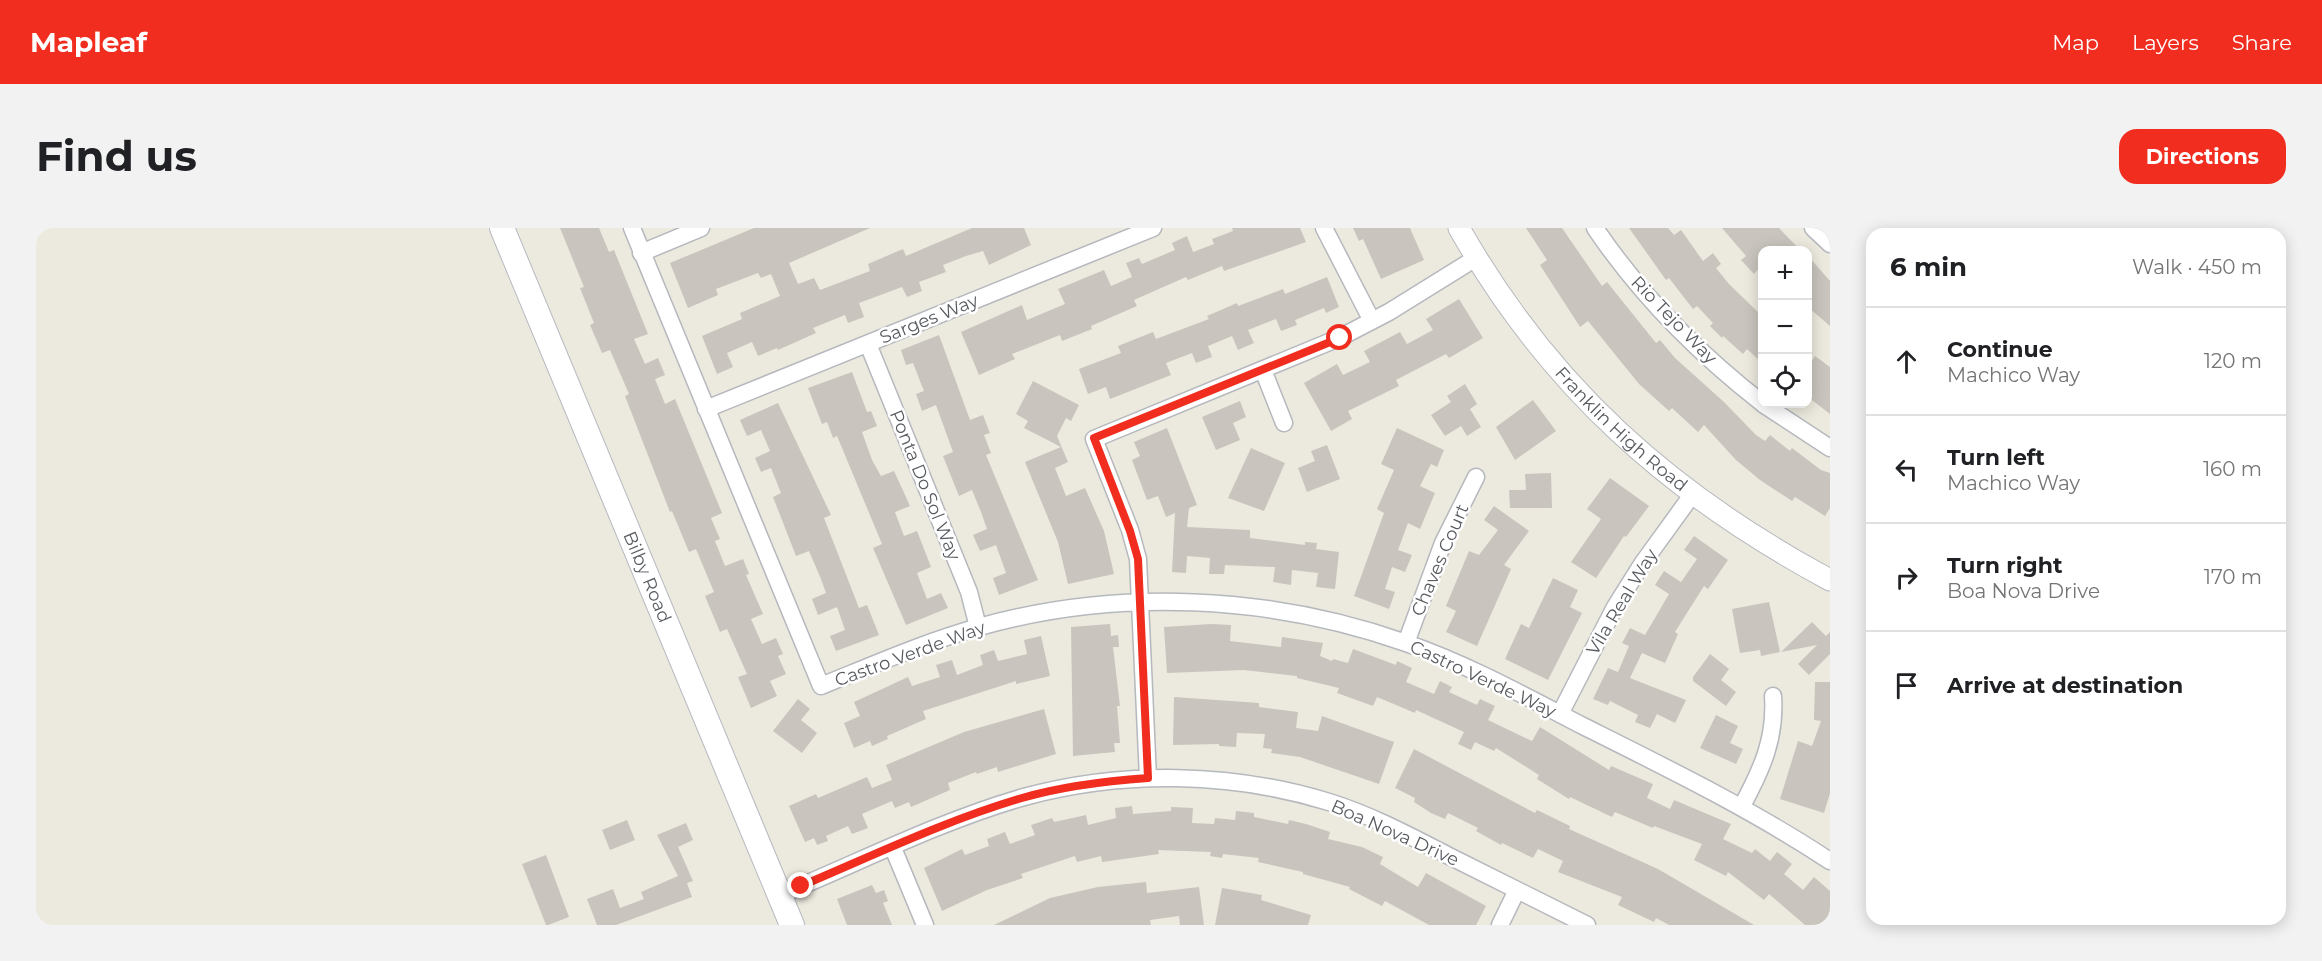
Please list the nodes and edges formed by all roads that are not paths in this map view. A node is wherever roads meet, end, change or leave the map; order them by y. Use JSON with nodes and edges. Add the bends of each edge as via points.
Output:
{"nodes":[{"id":1,"x":502,"y":228,"type":"edge"},
{"id":2,"x":632,"y":228,"type":"edge"},
{"id":3,"x":701,"y":228,"type":"edge"},
{"id":4,"x":1153,"y":228,"type":"edge"},
{"id":5,"x":1324,"y":228,"type":"edge"},
{"id":6,"x":1459,"y":228,"type":"edge"},
{"id":7,"x":1595,"y":228,"type":"edge"},
{"id":8,"x":1813,"y":228,"type":"edge"},
{"id":9,"x":1830,"y":244,"type":"edge"},
{"id":10,"x":641,"y":253,"type":"junction"},
{"id":11,"x":1476,"y":258,"type":"junction"},
{"id":12,"x":1372,"y":321,"type":"junction"},
{"id":13,"x":868,"y":344,"type":"junction"},
{"id":14,"x":1263,"y":370,"type":"junction"},
{"id":15,"x":1758,"y":399,"type":"edge"},
{"id":16,"x":1770,"y":408,"type":"edge"},
{"id":17,"x":706,"y":409,"type":"junction"},
{"id":18,"x":1284,"y":423,"type":"dead end"},
{"id":19,"x":1830,"y":448,"type":"edge"},
{"id":20,"x":1476,"y":477,"type":"dead end"},
{"id":21,"x":1692,"y":495,"type":"junction"},
{"id":22,"x":1830,"y":580,"type":"edge"},
{"id":23,"x":1142,"y":602,"type":"junction"},
{"id":24,"x":978,"y":627,"type":"junction"},
{"id":25,"x":1406,"y":643,"type":"junction"},
{"id":26,"x":1773,"y":696,"type":"dead end"},
{"id":27,"x":1560,"y":714,"type":"junction"},
{"id":28,"x":1148,"y":778,"type":"junction"},
{"id":29,"x":1742,"y":806,"type":"junction"},
{"id":30,"x":892,"y":848,"type":"junction"},
{"id":31,"x":1830,"y":861,"type":"edge"},
{"id":32,"x":1518,"y":890,"type":"junction"},
{"id":33,"x":780,"y":895,"type":"junction"},
{"id":34,"x":792,"y":925,"type":"edge"},
{"id":35,"x":925,"y":925,"type":"edge"},
{"id":36,"x":1500,"y":925,"type":"edge"},
{"id":37,"x":1587,"y":925,"type":"edge"}],
"edges":[{"from":1,"to":33,"type":"main road","name":"Bilby Road"},
{"from":2,"to":10,"type":"street","name":"Castro Verde Way"},
{"from":3,"to":10,"type":"street"},
{"from":4,"to":13,"type":"street","name":"Sarges Way"},
{"from":5,"to":12,"type":"street"},
{"from":6,"to":11,"type":"street","name":"Franklin High Road"},
{"from":7,"to":15,"type":"street","name":"Rio Tejo Way","via":[[1665,316]]},
{"from":8,"to":9,"type":"street"},
{"from":10,"to":17,"type":"street","name":"Castro Verde Way"},
{"from":11,"to":12,"type":"street"},
{"from":11,"to":21,"type":"street","name":"Franklin High Road","via":[[1525,329],[1566,379],[1642,455]]},
{"from":12,"to":14,"type":"street"},
{"from":13,"to":17,"type":"street","name":"Sarges Way"},
{"from":13,"to":24,"type":"street","name":"Ponta Do Sol Way","via":[[969,592]]},
{"from":14,"to":18,"type":"street"},
{"from":14,"to":23,"type":"street","via":[[1094,438],[1130,531],[1138,559]]},
{"from":16,"to":19,"type":"street","name":"Rio Tejo Way"},
{"from":17,"to":24,"type":"street","name":"Castro Verde Way","via":[[821,686]]},
{"from":20,"to":25,"type":"street","name":"Chaves Court","via":[[1443,543]]},
{"from":21,"to":22,"type":"street","name":"Franklin High Road","via":[[1778,552]]},
{"from":21,"to":27,"type":"street","name":"Vila Real Way","via":[[1615,607]]},
{"from":23,"to":24,"type":"street","name":"Castro Verde Way","via":[[1069,608]]},
{"from":23,"to":25,"type":"street","name":"Castro Verde Way","via":[[1257,607],[1352,626]]},
{"from":23,"to":28,"type":"street"},
{"from":25,"to":27,"type":"street","name":"Castro Verde Way"},
{"from":26,"to":29,"type":"street","via":[[1772,737],[1765,761]]},
{"from":27,"to":29,"type":"street","name":"Castro Verde Way"},
{"from":28,"to":30,"type":"street","name":"Boa Nova Drive","via":[[1101,782],[1023,798]]},
{"from":28,"to":32,"type":"street","name":"Boa Nova Drive","via":[[1248,784],[1329,802],[1406,834]]},
{"from":29,"to":31,"type":"street","name":"Castro Verde Way"},
{"from":30,"to":33,"type":"street","name":"Boa Nova Drive"},
{"from":30,"to":35,"type":"street"},
{"from":32,"to":36,"type":"street"},
{"from":32,"to":37,"type":"street","name":"Boa Nova Drive"},
{"from":33,"to":34,"type":"main road","name":"Bilby Road"}]}
